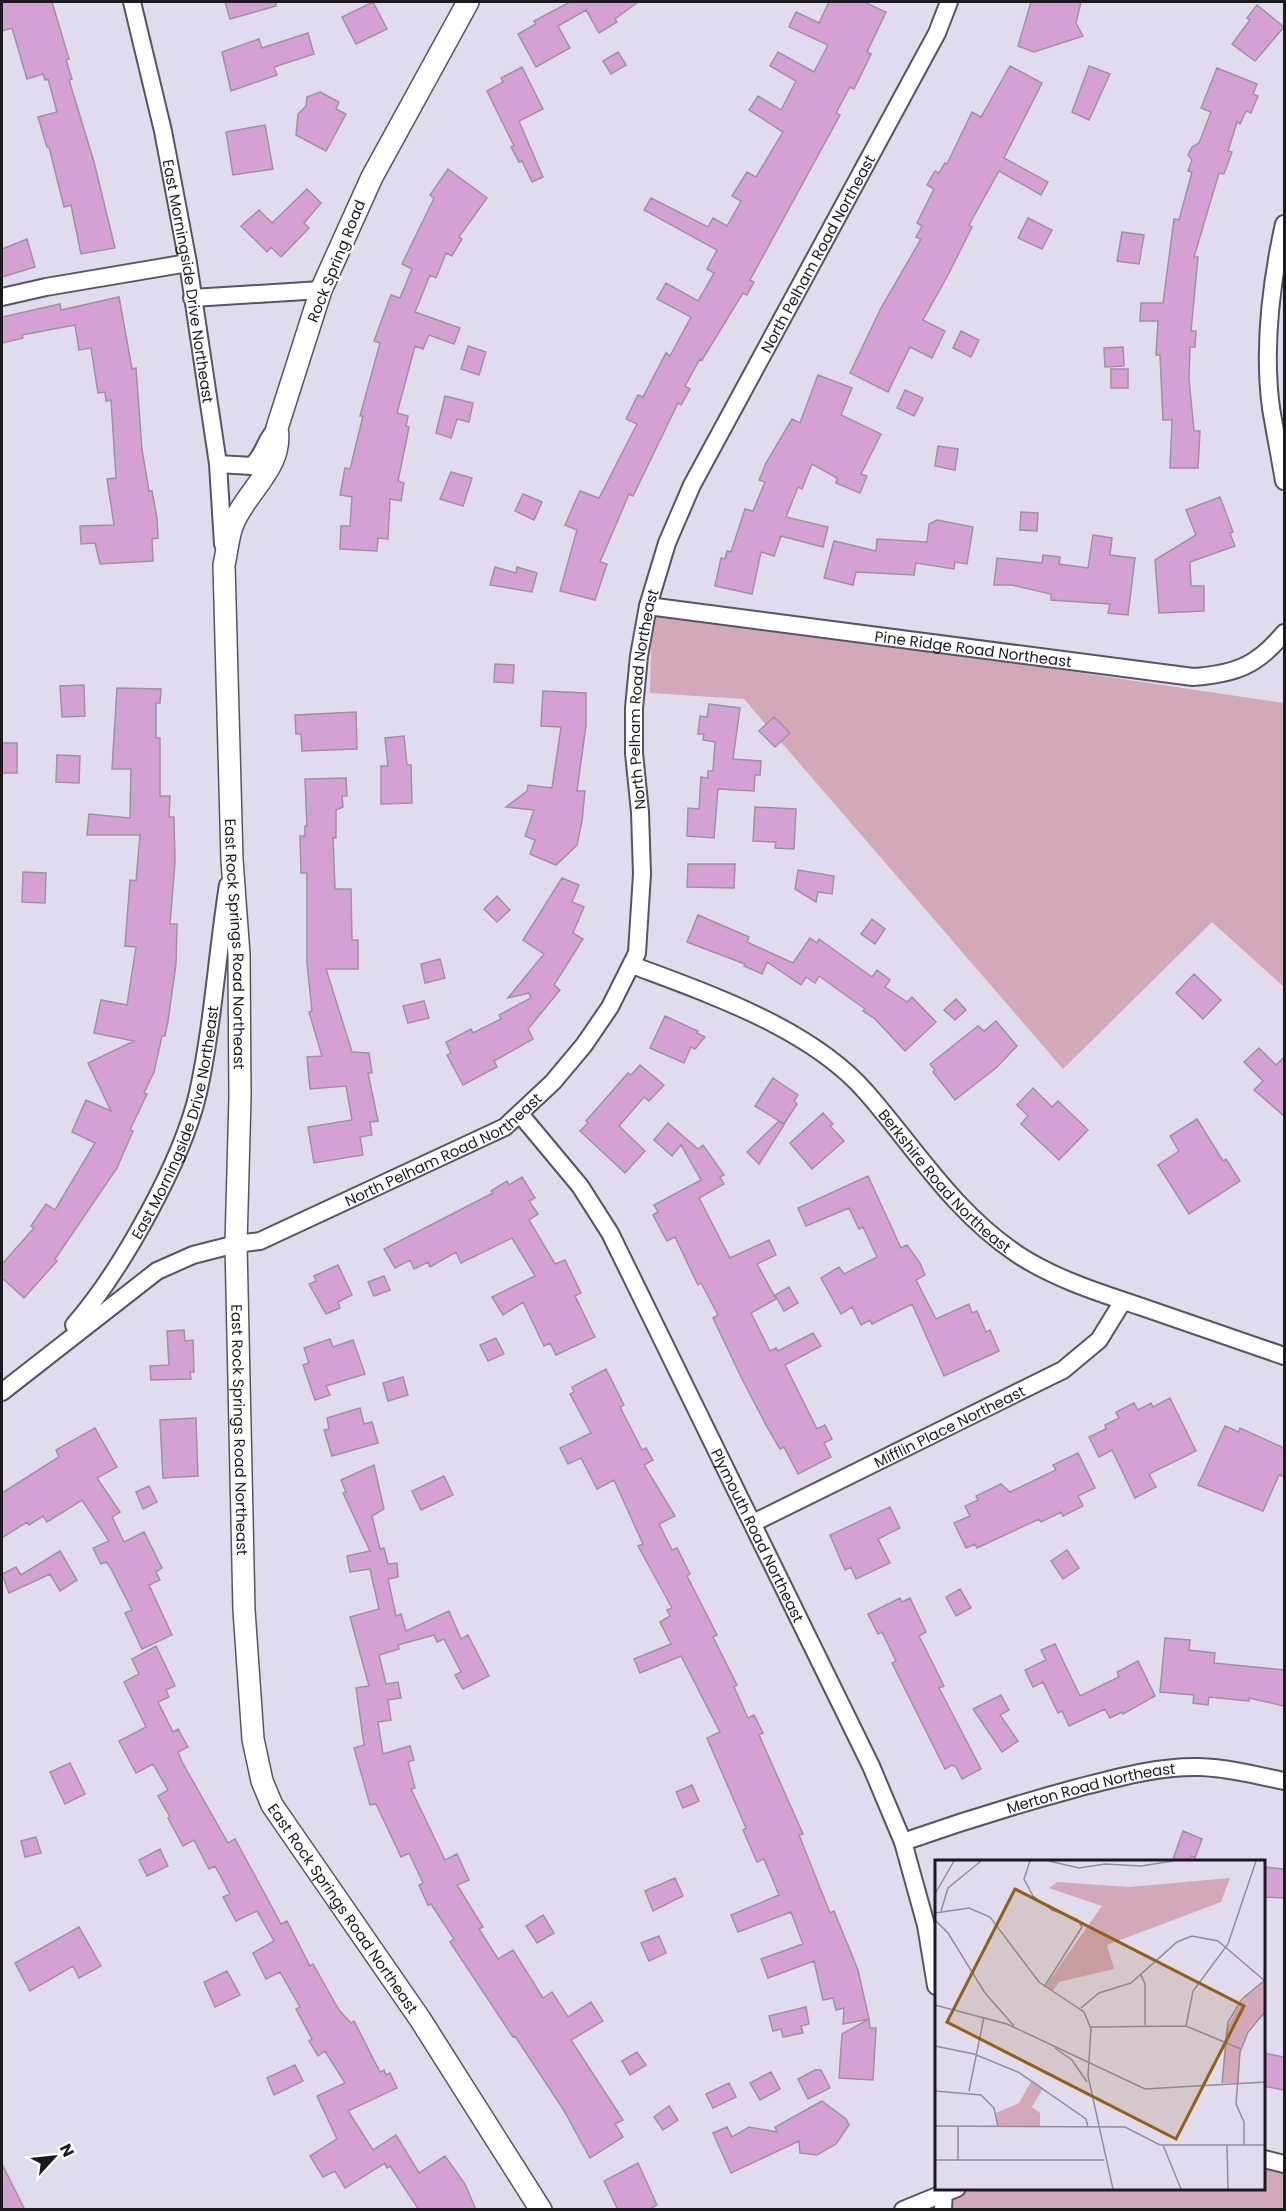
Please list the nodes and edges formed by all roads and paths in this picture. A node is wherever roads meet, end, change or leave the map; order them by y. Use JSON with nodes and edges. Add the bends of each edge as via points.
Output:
{"nodes":[{"id":1,"x":132,"y":2,"type":"edge"},
{"id":2,"x":468,"y":2,"type":"edge"},
{"id":3,"x":949,"y":2,"type":"edge"},
{"id":4,"x":1284,"y":224,"type":"edge"},
{"id":5,"x":188,"y":263,"type":"junction"},
{"id":6,"x":321,"y":290,"type":"junction"},
{"id":7,"x":2,"y":297,"type":"edge"},
{"id":8,"x":192,"y":298,"type":"junction"},
{"id":9,"x":277,"y":428,"type":"junction"},
{"id":10,"x":218,"y":464,"type":"junction"},
{"id":11,"x":1284,"y":481,"type":"edge"},
{"id":12,"x":225,"y":565,"type":"junction"},
{"id":13,"x":648,"y":606,"type":"junction"},
{"id":14,"x":1284,"y":633,"type":"edge"},
{"id":15,"x":232,"y":860,"type":"junction"},
{"id":16,"x":632,"y":965,"type":"junction"},
{"id":17,"x":520,"y":1114,"type":"junction"},
{"id":18,"x":236,"y":1244,"type":"junction"},
{"id":19,"x":1123,"y":1300,"type":"junction"},
{"id":20,"x":47,"y":1355,"type":"junction"},
{"id":21,"x":1284,"y":1356,"type":"edge"},
{"id":22,"x":2,"y":1392,"type":"edge"},
{"id":23,"x":753,"y":1523,"type":"junction"},
{"id":24,"x":1284,"y":1780,"type":"edge"},
{"id":25,"x":903,"y":1842,"type":"junction"},
{"id":26,"x":935,"y":1980,"type":"edge"},
{"id":27,"x":1265,"y":2160,"type":"edge"},
{"id":28,"x":1284,"y":2164,"type":"edge"},
{"id":29,"x":947,"y":2195,"type":"edge"},
{"id":30,"x":541,"y":2210,"type":"edge"},
{"id":31,"x":903,"y":2210,"type":"edge"}],
"edges":[{"from":1,"to":5,"type":"street","name":"East Morningside Drive Northeast","via":[[163,131]]},
{"from":2,"to":6,"type":"street","name":"Rock Spring Road","via":[[372,177]]},
{"from":3,"to":13,"type":"street","name":"North Pelham Road Northeast","via":[[937,33],[692,485],[667,543]]},
{"from":4,"to":11,"type":"street","via":[[1274,290],[1269,366],[1271,407]]},
{"from":5,"to":7,"type":"street"},
{"from":5,"to":8,"type":"street","name":"East Morningside Drive Northeast"},
{"from":6,"to":8,"type":"street"},
{"from":6,"to":9,"type":"street","name":"Rock Spring Road"},
{"from":8,"to":10,"type":"street","name":"East Morningside Drive Northeast"},
{"from":9,"to":10,"type":"street","via":[[267,438],[263,455],[252,466]]},
{"from":9,"to":12,"type":"street","name":"Rock Spring Road","via":[[279,439],[274,458],[233,523]]},
{"from":10,"to":12,"type":"street","name":"East Morningside Drive Northeast"},
{"from":12,"to":15,"type":"street","name":"East Rock Springs Road Northeast"},
{"from":13,"to":14,"type":"street","name":"Pine Ridge Road Northeast","via":[[1193,677],[1225,675],[1255,663]]},
{"from":13,"to":16,"type":"street","name":"North Pelham Road Northeast","via":[[634,708],[642,874],[637,953]]},
{"from":15,"to":18,"type":"street","name":"East Rock Springs Road Northeast","via":[[239,955]]},
{"from":15,"to":20,"type":"street","name":"East Morningside Drive Northeast","via":[[197,1094],[174,1159],[113,1273]]},
{"from":16,"to":17,"type":"street","name":"North Pelham Road Northeast","via":[[584,1045]]},
{"from":16,"to":19,"type":"street","name":"Berkshire Road Northeast","via":[[733,1004],[818,1050],[866,1091],[941,1187],[984,1229],[1050,1272]]},
{"from":17,"to":18,"type":"street","name":"North Pelham Road Northeast","via":[[505,1127],[260,1241]]},
{"from":17,"to":23,"type":"street","name":"Plymouth Road Northeast","via":[[580,1186],[610,1233]]},
{"from":18,"to":20,"type":"street","name":"North Pelham Road Northeast","via":[[193,1255],[157,1271]]},
{"from":18,"to":30,"type":"street","name":"East Rock Springs Road Northeast","via":[[244,1610],[253,1739],[262,1781],[284,1826],[420,2019]]},
{"from":19,"to":21,"type":"street","name":"Berkshire Road Northeast"},
{"from":19,"to":23,"type":"street","name":"Mifflin Place Northeast","via":[[1099,1340],[1063,1370]]},
{"from":20,"to":22,"type":"street"},
{"from":23,"to":25,"type":"street","name":"Plymouth Road Northeast","via":[[872,1766]]},
{"from":24,"to":25,"type":"street","name":"Merton Road Northeast","via":[[1198,1767],[1170,1769],[1024,1803]]},
{"from":25,"to":26,"type":"street","name":"Plymouth Road Northeast","via":[[926,1925]]},
{"from":27,"to":28,"type":"street"},
{"from":29,"to":31,"type":"street"}]}
